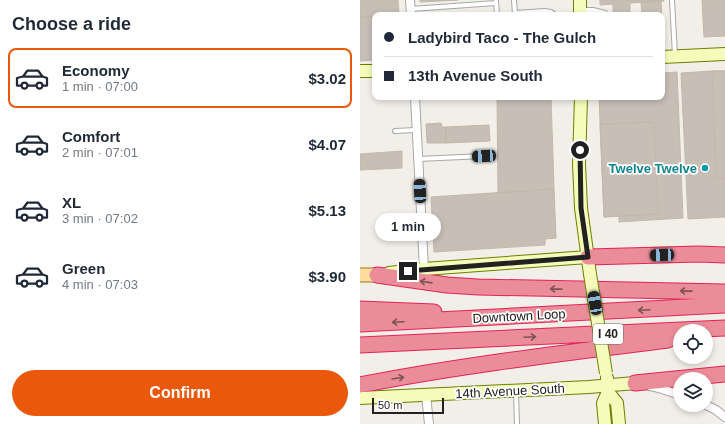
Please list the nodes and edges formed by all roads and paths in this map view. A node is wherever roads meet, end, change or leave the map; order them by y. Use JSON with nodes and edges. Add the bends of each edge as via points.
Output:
{"nodes":[{"id":1,"x":410,"y":0,"type":"edge"},
{"id":2,"x":514,"y":0,"type":"edge"},
{"id":3,"x":672,"y":0,"type":"edge"},
{"id":4,"x":496,"y":2,"type":"edge"},
{"id":5,"x":580,"y":8,"type":"edge"},
{"id":6,"x":411,"y":12,"type":"edge"},
{"id":7,"x":497,"y":12,"type":"edge"},
{"id":8,"x":515,"y":12,"type":"edge"},
{"id":9,"x":535,"y":12,"type":"edge"},
{"id":10,"x":552,"y":12,"type":"edge"},
{"id":11,"x":601,"y":12,"type":"edge"},
{"id":12,"x":725,"y":54,"type":"edge"},
{"id":13,"x":675,"y":56,"type":"junction"},
{"id":14,"x":665,"y":57,"type":"edge"},
{"id":15,"x":360,"y":71,"type":"edge"},
{"id":16,"x":372,"y":71,"type":"edge"},
{"id":17,"x":414,"y":100,"type":"edge"},
{"id":18,"x":581,"y":100,"type":"edge"},
{"id":19,"x":416,"y":130,"type":"junction"},
{"id":20,"x":395,"y":131,"type":"dead end"},
{"id":21,"x":484,"y":156,"type":"dead end"},
{"id":22,"x":418,"y":159,"type":"junction"},
{"id":23,"x":725,"y":255,"type":"edge"},
{"id":24,"x":588,"y":257,"type":"junction"},
{"id":25,"x":424,"y":269,"type":"junction"},
{"id":26,"x":360,"y":275,"type":"edge"},
{"id":27,"x":377,"y":275,"type":"junction"},
{"id":28,"x":725,"y":292,"type":"edge"},
{"id":29,"x":725,"y":305,"type":"edge"},
{"id":30,"x":360,"y":309,"type":"edge"},
{"id":31,"x":535,"y":315,"type":"junction"},
{"id":32,"x":360,"y":324,"type":"edge"},
{"id":33,"x":725,"y":328,"type":"edge"},
{"id":34,"x":725,"y":333,"type":"edge"},
{"id":35,"x":713,"y":334,"type":"edge"},
{"id":36,"x":491,"y":339,"type":"junction"},
{"id":37,"x":673,"y":339,"type":"edge"},
{"id":38,"x":360,"y":346,"type":"edge"},
{"id":39,"x":360,"y":356,"type":"edge"},
{"id":40,"x":725,"y":374,"type":"edge"},
{"id":41,"x":635,"y":383,"type":"junction"},
{"id":42,"x":360,"y":385,"type":"edge"},
{"id":43,"x":608,"y":389,"type":"junction"},
{"id":44,"x":515,"y":390,"type":"junction"},
{"id":45,"x":673,"y":393,"type":"edge"},
{"id":46,"x":426,"y":395,"type":"junction"},
{"id":47,"x":360,"y":398,"type":"edge"},
{"id":48,"x":713,"y":408,"type":"edge"},
{"id":49,"x":725,"y":416,"type":"edge"},
{"id":50,"x":429,"y":424,"type":"edge"},
{"id":51,"x":517,"y":424,"type":"edge"},
{"id":52,"x":605,"y":424,"type":"edge"},
{"id":53,"x":619,"y":424,"type":"edge"}],
"edges":[{"from":1,"to":6,"type":"street"},
{"from":2,"to":8,"type":"lane"},
{"from":3,"to":13,"type":"lane"},
{"from":4,"to":6,"type":"lane"},
{"from":4,"to":7,"type":"lane"},
{"from":5,"to":11,"type":"lane"},
{"from":9,"to":10,"type":"lane"},
{"from":12,"to":13,"type":"main road"},
{"from":13,"to":14,"type":"main road"},
{"from":15,"to":16,"type":"main road"},
{"from":17,"to":19,"type":"street"},
{"from":18,"to":24,"type":"main road","via":[[579,164],[581,208]]},
{"from":19,"to":20,"type":"lane"},
{"from":19,"to":22,"type":"street"},
{"from":21,"to":22,"type":"lane"},
{"from":22,"to":25,"type":"street"},
{"from":23,"to":24,"type":"highway"},
{"from":24,"to":25,"type":"main road"},
{"from":24,"to":43,"type":"main road","bridge":true},
{"from":25,"to":27,"type":"main road"},
{"from":26,"to":27,"type":"main road"},
{"from":28,"to":27,"type":"highway","one_way":true,"via":[[478,287]]},
{"from":29,"to":31,"type":"highway","name":"Downtown Loop","number":"I 40","one_way":true},
{"from":30,"to":31,"type":"highway"},
{"from":31,"to":32,"type":"highway","name":"Downtown Loop","number":"I 40","one_way":true},
{"from":36,"to":33,"type":"highway","name":"Downtown Loop","number":"I 40","one_way":true},
{"from":34,"to":35,"type":"highway"},
{"from":36,"to":38,"type":"highway","name":"Downtown Loop","number":"I 40"},
{"from":36,"to":39,"type":"highway"},
{"from":42,"to":37,"type":"highway","one_way":true,"via":[[501,361]]},
{"from":40,"to":41,"type":"highway"},
{"from":41,"to":43,"type":"main road","name":"14th Avenue South"},
{"from":41,"to":45,"type":"street"},
{"from":43,"to":44,"type":"main road","name":"14th Avenue South"},
{"from":43,"to":52,"type":"main road","via":[[603,403]]},
{"from":43,"to":53,"type":"main road","via":[[617,402]]},
{"from":44,"to":46,"type":"main road","name":"14th Avenue South"},
{"from":44,"to":51,"type":"lane"},
{"from":46,"to":47,"type":"main road","name":"14th Avenue South"},
{"from":46,"to":50,"type":"street"},
{"from":48,"to":49,"type":"street"}]}
